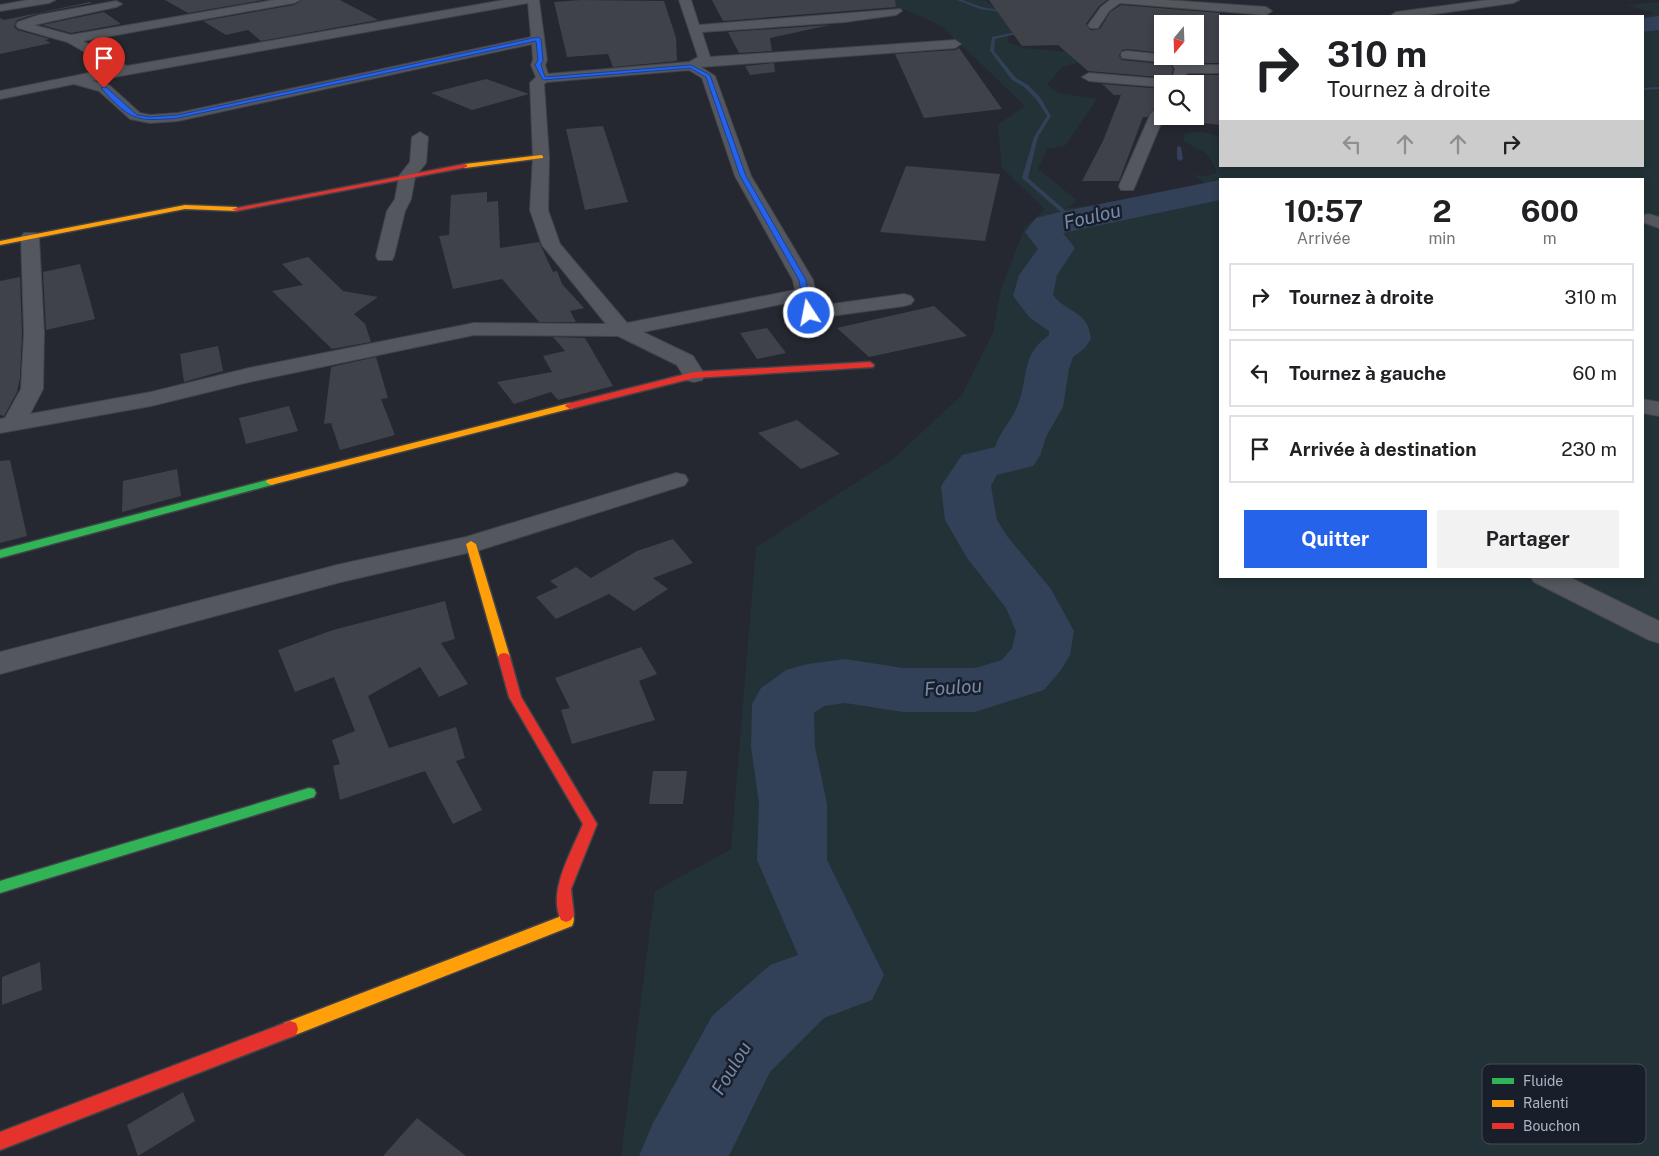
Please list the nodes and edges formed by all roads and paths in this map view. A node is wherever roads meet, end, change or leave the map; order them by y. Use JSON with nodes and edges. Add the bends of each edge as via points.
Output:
{"nodes":[{"id":1,"x":48,"y":0,"type":"edge"},
{"id":2,"x":104,"y":0,"type":"edge"},
{"id":3,"x":294,"y":0,"type":"edge"},
{"id":4,"x":524,"y":0,"type":"edge"},
{"id":5,"x":533,"y":0,"type":"edge"},
{"id":6,"x":685,"y":0,"type":"edge"},
{"id":7,"x":1118,"y":0,"type":"edge"},
{"id":8,"x":1414,"y":0,"type":"edge"},
{"id":9,"x":1513,"y":0,"type":"edge"},
{"id":10,"x":273,"y":2,"type":"edge"},
{"id":11,"x":783,"y":7,"type":"dead end"},
{"id":12,"x":0,"y":8,"type":"edge"},
{"id":13,"x":1268,"y":9,"type":"edge"},
{"id":14,"x":1439,"y":10,"type":"junction"},
{"id":15,"x":896,"y":11,"type":"dead end"},
{"id":16,"x":1403,"y":15,"type":"edge"},
{"id":17,"x":794,"y":22,"type":"junction"},
{"id":18,"x":1094,"y":25,"type":"dead end"},
{"id":19,"x":694,"y":28,"type":"junction"},
{"id":20,"x":70,"y":39,"type":"junction"},
{"id":21,"x":538,"y":39,"type":"junction"},
{"id":22,"x":955,"y":44,"type":"dead end"},
{"id":23,"x":1127,"y":55,"type":"dead end"},
{"id":24,"x":696,"y":64,"type":"junction"},
{"id":25,"x":1182,"y":69,"type":"junction"},
{"id":26,"x":1219,"y":69,"type":"edge"},
{"id":27,"x":125,"y":70,"type":"junction"},
{"id":28,"x":1180,"y":75,"type":"edge"},
{"id":29,"x":1089,"y":77,"type":"dead end"},
{"id":30,"x":543,"y":78,"type":"junction"},
{"id":31,"x":77,"y":81,"type":"junction"},
{"id":32,"x":1154,"y":82,"type":"edge"},
{"id":33,"x":0,"y":95,"type":"edge"},
{"id":34,"x":1154,"y":122,"type":"edge"},
{"id":35,"x":420,"y":137,"type":"dead end"},
{"id":36,"x":541,"y":157,"type":"junction"},
{"id":37,"x":407,"y":176,"type":"junction"},
{"id":38,"x":1127,"y":186,"type":"dead end"},
{"id":39,"x":30,"y":237,"type":"junction"},
{"id":40,"x":0,"y":244,"type":"edge"},
{"id":41,"x":385,"y":256,"type":"dead end"},
{"id":42,"x":805,"y":294,"type":"junction"},
{"id":43,"x":904,"y":300,"type":"dead end"},
{"id":44,"x":622,"y":330,"type":"junction"},
{"id":45,"x":870,"y":365,"type":"dead end"},
{"id":46,"x":694,"y":375,"type":"junction"},
{"id":47,"x":1644,"y":406,"type":"edge"},
{"id":48,"x":1659,"y":409,"type":"edge"},
{"id":49,"x":7,"y":424,"type":"edge"},
{"id":50,"x":676,"y":480,"type":"dead end"},
{"id":51,"x":471,"y":544,"type":"junction"},
{"id":52,"x":0,"y":554,"type":"edge"},
{"id":53,"x":1548,"y":578,"type":"edge"},
{"id":54,"x":1659,"y":634,"type":"edge"},
{"id":55,"x":0,"y":663,"type":"edge"},
{"id":56,"x":309,"y":793,"type":"dead end"},
{"id":57,"x":0,"y":887,"type":"edge"},
{"id":58,"x":0,"y":1141,"type":"edge"}],
"edges":[{"from":1,"to":12,"type":"street"},
{"from":2,"to":20,"type":"street","via":[[116,4],[22,25]]},
{"from":3,"to":10,"type":"street"},
{"from":4,"to":27,"type":"street"},
{"from":5,"to":21,"type":"street"},
{"from":6,"to":19,"type":"street"},
{"from":7,"to":13,"type":"street"},
{"from":7,"to":18,"type":"street","via":[[1105,9]]},
{"from":8,"to":14,"type":"street"},
{"from":9,"to":14,"type":"street"},
{"from":10,"to":20,"type":"street"},
{"from":11,"to":17,"type":"street"},
{"from":14,"to":16,"type":"street"},
{"from":15,"to":17,"type":"street"},
{"from":17,"to":19,"type":"street"},
{"from":19,"to":24,"type":"street","via":[[704,57]]},
{"from":20,"to":27,"type":"street"},
{"from":21,"to":30,"type":"street","via":[[538,65]]},
{"from":21,"to":31,"type":"street","via":[[178,117],[150,119],[135,116],[104,88]]},
{"from":22,"to":24,"type":"street"},
{"from":23,"to":25,"type":"street","via":[[1176,60]]},
{"from":24,"to":30,"type":"street"},
{"from":24,"to":42,"type":"street","via":[[708,76],[743,176],[802,280]]},
{"from":25,"to":26,"type":"street"},
{"from":25,"to":28,"type":"street"},
{"from":27,"to":31,"type":"street"},
{"from":29,"to":32,"type":"street"},
{"from":30,"to":36,"type":"street","via":[[537,83]]},
{"from":31,"to":33,"type":"street"},
{"from":34,"to":38,"type":"street"},
{"from":35,"to":37,"type":"street","via":[[418,164]]},
{"from":36,"to":37,"type":"street"},
{"from":36,"to":44,"type":"street","via":[[539,210],[551,245]]},
{"from":37,"to":39,"type":"street","via":[[233,210],[185,207]]},
{"from":37,"to":41,"type":"street"},
{"from":39,"to":40,"type":"street"},
{"from":39,"to":49,"type":"street","via":[[34,333],[32,389]]},
{"from":42,"to":43,"type":"street","via":[[809,313]]},
{"from":42,"to":44,"type":"street"},
{"from":44,"to":46,"type":"street","via":[[685,361]]},
{"from":44,"to":49,"type":"street","via":[[474,329],[249,375],[151,399]]},
{"from":45,"to":46,"type":"street"},
{"from":46,"to":52,"type":"street"},
{"from":47,"to":48,"type":"street"},
{"from":50,"to":51,"type":"street"},
{"from":51,"to":55,"type":"street","via":[[341,573]]},
{"from":51,"to":58,"type":"street","via":[[515,697],[590,824],[564,889],[568,922]]},
{"from":53,"to":54,"type":"street"},
{"from":56,"to":57,"type":"street"}]}
